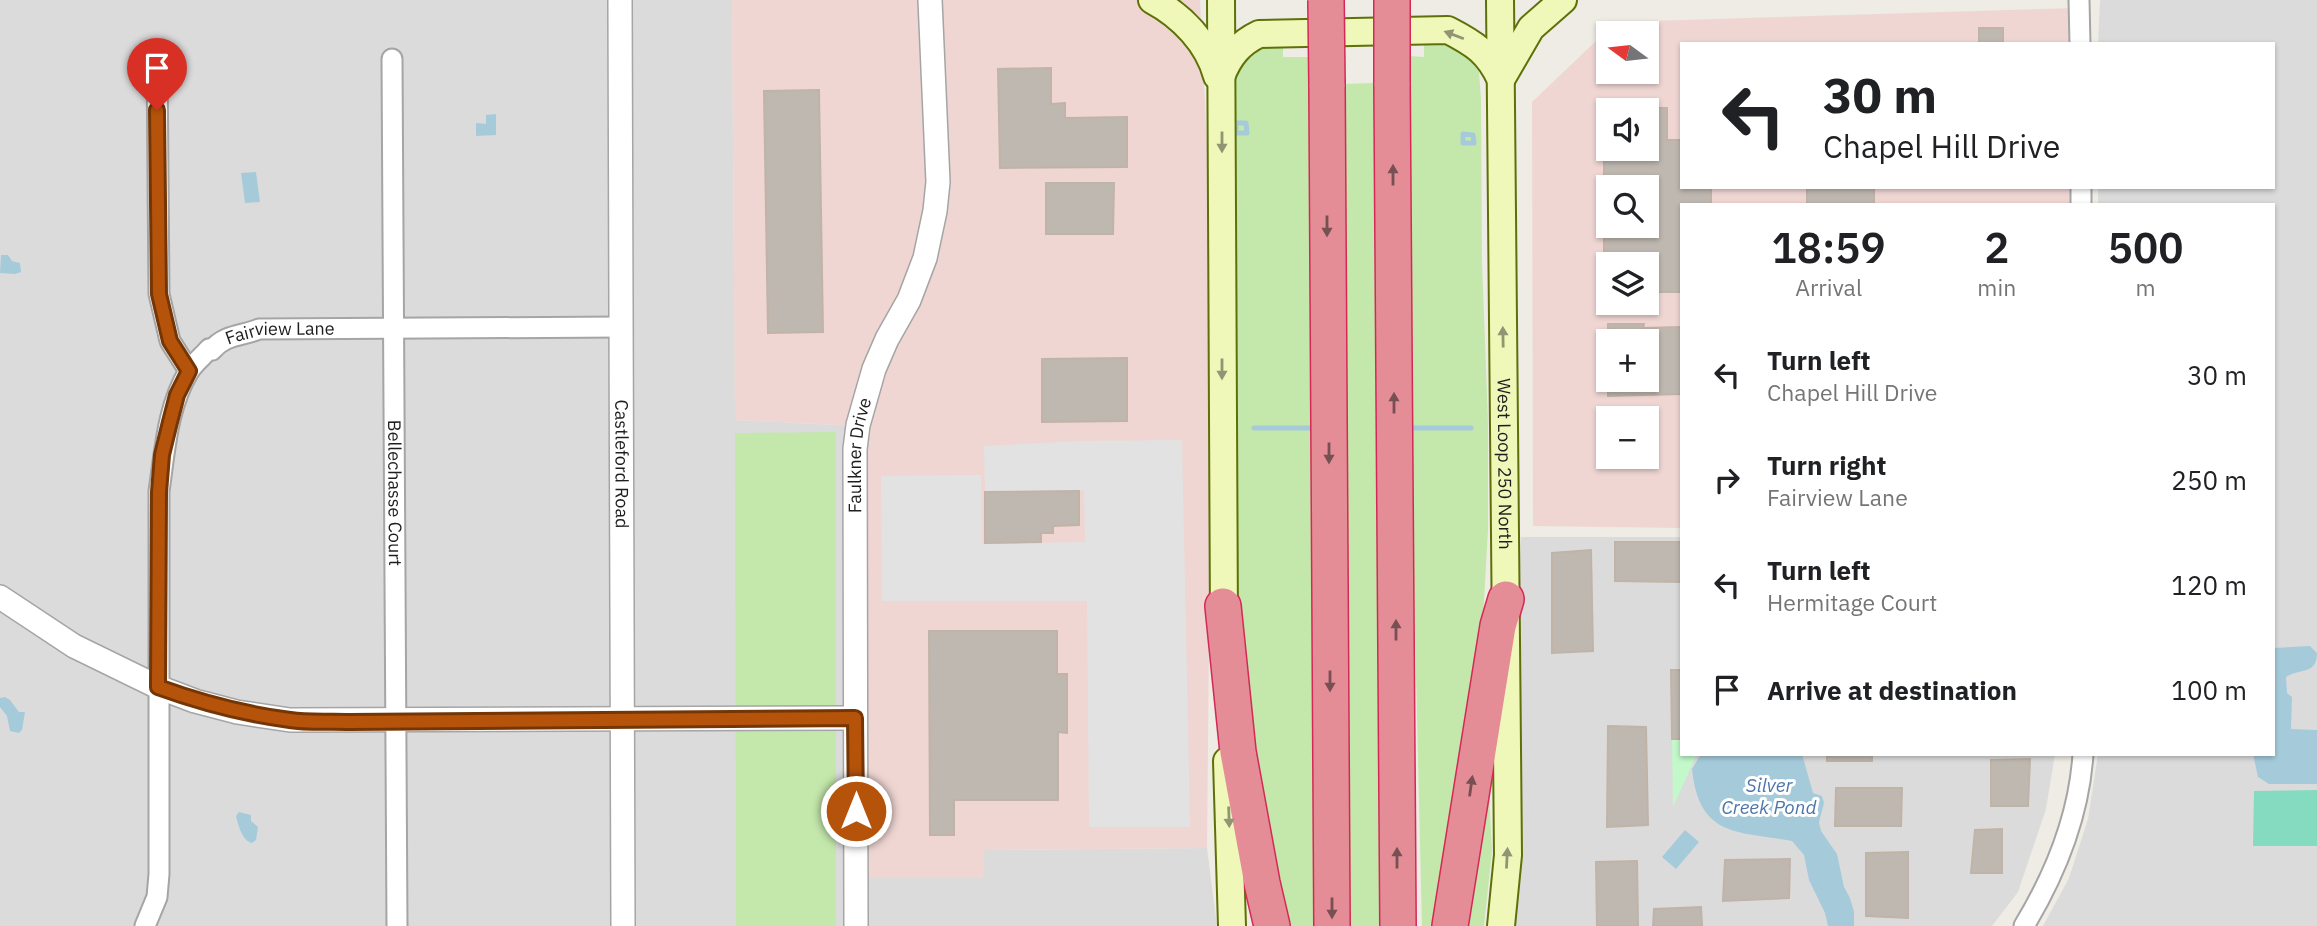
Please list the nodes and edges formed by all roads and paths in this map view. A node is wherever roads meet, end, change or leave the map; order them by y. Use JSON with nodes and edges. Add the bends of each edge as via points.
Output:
{"nodes":[{"id":1,"x":620,"y":0,"type":"edge"},
{"id":2,"x":930,"y":0,"type":"edge"},
{"id":3,"x":1152,"y":0,"type":"edge"},
{"id":4,"x":1221,"y":0,"type":"edge"},
{"id":5,"x":1326,"y":0,"type":"edge"},
{"id":6,"x":1392,"y":0,"type":"edge"},
{"id":7,"x":1500,"y":0,"type":"edge"},
{"id":8,"x":1563,"y":0,"type":"edge"},
{"id":9,"x":2079,"y":0,"type":"edge"},
{"id":10,"x":2080,"y":42,"type":"edge"},
{"id":11,"x":157,"y":58,"type":"dead end"},
{"id":12,"x":392,"y":59,"type":"dead end"},
{"id":13,"x":1501,"y":80,"type":"junction"},
{"id":14,"x":1222,"y":83,"type":"junction"},
{"id":15,"x":622,"y":327,"type":"junction"},
{"id":16,"x":393,"y":328,"type":"junction"},
{"id":17,"x":189,"y":371,"type":"junction"},
{"id":18,"x":0,"y":597,"type":"edge"},
{"id":19,"x":1506,"y":599,"type":"junction"},
{"id":20,"x":1223,"y":606,"type":"junction"},
{"id":21,"x":158,"y":687,"type":"junction"},
{"id":22,"x":855,"y":718,"type":"junction"},
{"id":23,"x":621,"y":719,"type":"junction"},
{"id":24,"x":395,"y":721,"type":"junction"},
{"id":25,"x":2083,"y":756,"type":"edge"},
{"id":26,"x":145,"y":926,"type":"edge"},
{"id":27,"x":397,"y":926,"type":"edge"},
{"id":28,"x":623,"y":926,"type":"edge"},
{"id":29,"x":856,"y":926,"type":"edge"},
{"id":30,"x":1231,"y":926,"type":"edge"},
{"id":31,"x":1272,"y":926,"type":"edge"},
{"id":32,"x":1332,"y":926,"type":"edge"},
{"id":33,"x":1398,"y":926,"type":"edge"},
{"id":34,"x":1450,"y":926,"type":"edge"},
{"id":35,"x":1501,"y":926,"type":"edge"},
{"id":36,"x":2024,"y":926,"type":"edge"}],
"edges":[{"from":1,"to":15,"type":"street","name":"Castleford Road"},
{"from":2,"to":22,"type":"street","name":"Faulkner Drive","via":[[938,182],[935,211],[918,279],[874,369],[855,449]]},
{"from":3,"to":14,"type":"main road","via":[[1196,34]]},
{"from":4,"to":14,"type":"main road"},
{"from":5,"to":32,"type":"highway","one_way":true,"bridge":true},
{"from":33,"to":6,"type":"highway","one_way":true,"bridge":true},
{"from":7,"to":13,"type":"main road","name":"West Loop 250 North"},
{"from":8,"to":13,"type":"main road","via":[[1531,28]]},
{"from":9,"to":10,"type":"street"},
{"from":11,"to":17,"type":"street","via":[[159,294],[170,341]]},
{"from":12,"to":16,"type":"street","name":"Bellechasse Court"},
{"from":13,"to":14,"type":"main road","one_way":true,"via":[[1487,55],[1448,30],[1259,34],[1237,48]]},
{"from":19,"to":13,"type":"main road","name":"West Loop 250 North","one_way":true},
{"from":14,"to":20,"type":"main road","one_way":true},
{"from":15,"to":16,"type":"street","name":"Fairview Lane"},
{"from":15,"to":23,"type":"street","name":"Castleford Road"},
{"from":16,"to":17,"type":"street","name":"Fairview Lane","via":[[259,329],[214,346]]},
{"from":16,"to":24,"type":"street","name":"Bellechasse Court"},
{"from":17,"to":21,"type":"street","name":"Fairview Lane","via":[[177,395],[162,455]]},
{"from":18,"to":21,"type":"street","via":[[74,646]]},
{"from":34,"to":19,"type":"highway","one_way":true},
{"from":35,"to":19,"type":"main road","name":"West Loop 250 North","one_way":true,"via":[[1508,855]]},
{"from":20,"to":30,"type":"main road","one_way":true},
{"from":20,"to":31,"type":"highway","via":[[1238,752]]},
{"from":21,"to":24,"type":"street","via":[[237,712],[289,720]]},
{"from":21,"to":26,"type":"street","name":"Fairview Lane","via":[[159,874],[157,897]]},
{"from":22,"to":23,"type":"street"},
{"from":22,"to":29,"type":"street","name":"Faulkner Drive"},
{"from":23,"to":24,"type":"street"},
{"from":23,"to":28,"type":"street","name":"Castleford Road"},
{"from":24,"to":27,"type":"street","name":"Bellechasse Court"},
{"from":25,"to":36,"type":"street","via":[[2066,840]]}]}
